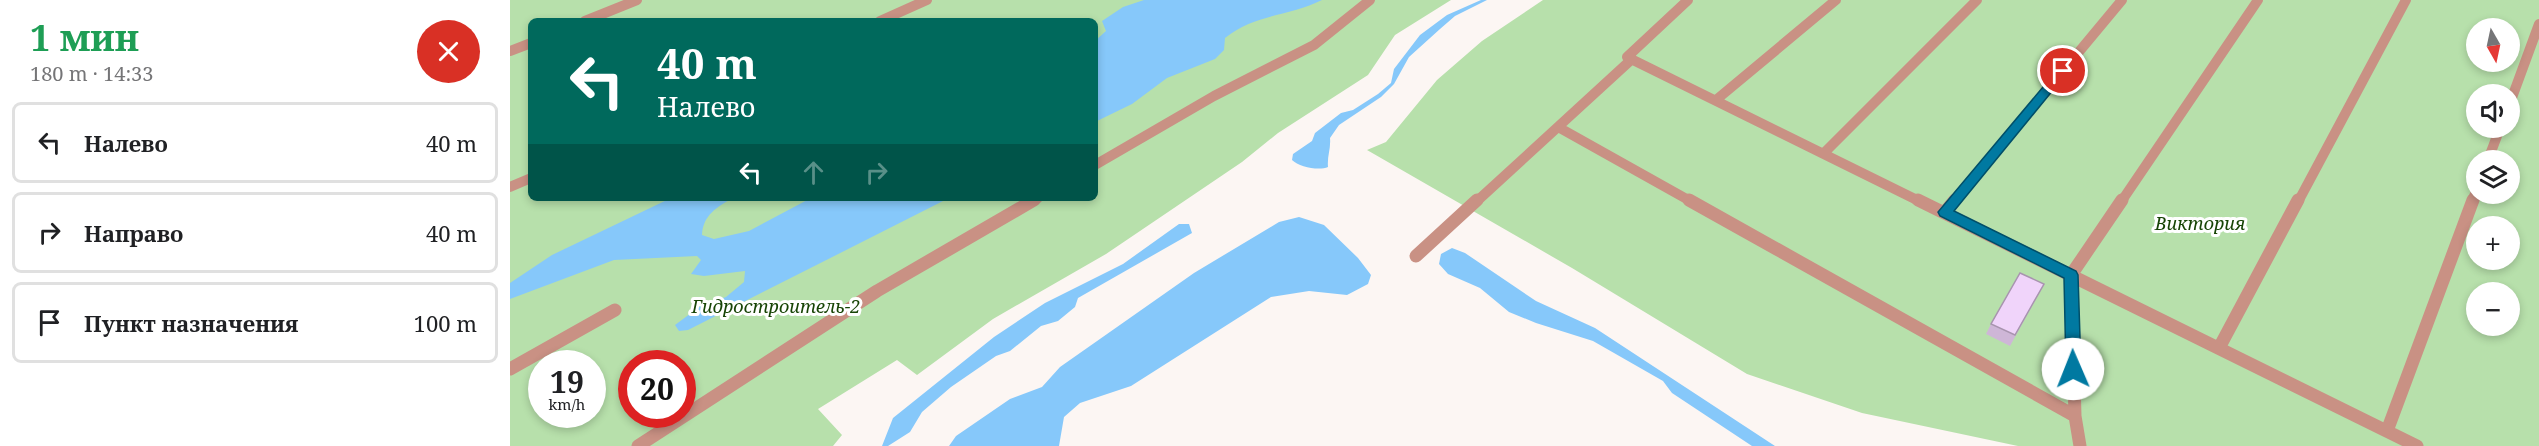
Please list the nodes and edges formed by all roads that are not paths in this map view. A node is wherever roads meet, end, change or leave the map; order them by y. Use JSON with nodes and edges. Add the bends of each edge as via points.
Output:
{"nodes":[{"id":1,"x":637,"y":0,"type":"edge"},
{"id":2,"x":927,"y":0,"type":"edge"},
{"id":3,"x":1370,"y":0,"type":"edge"},
{"id":4,"x":1688,"y":0,"type":"edge"},
{"id":5,"x":1836,"y":0,"type":"edge"},
{"id":6,"x":1977,"y":0,"type":"edge"},
{"id":7,"x":2122,"y":0,"type":"edge"},
{"id":8,"x":2258,"y":0,"type":"edge"},
{"id":9,"x":2406,"y":0,"type":"edge"},
{"id":10,"x":592,"y":18,"type":"edge"},
{"id":11,"x":887,"y":18,"type":"edge"},
{"id":12,"x":2539,"y":24,"type":"edge"},
{"id":13,"x":528,"y":44,"type":"edge"},
{"id":14,"x":510,"y":51,"type":"edge"},
{"id":15,"x":1632,"y":59,"type":"junction"},
{"id":16,"x":2517,"y":84,"type":"edge"},
{"id":17,"x":1716,"y":100,"type":"junction"},
{"id":18,"x":1558,"y":127,"type":"junction"},
{"id":19,"x":1824,"y":153,"type":"junction"},
{"id":20,"x":1098,"y":163,"type":"edge"},
{"id":21,"x":528,"y":179,"type":"edge"},
{"id":22,"x":510,"y":187,"type":"edge"},
{"id":23,"x":1033,"y":201,"type":"edge"},
{"id":24,"x":2471,"y":204,"type":"edge"},
{"id":25,"x":1945,"y":212,"type":"junction"},
{"id":26,"x":1416,"y":256,"type":"dead end"},
{"id":27,"x":2071,"y":275,"type":"junction"},
{"id":28,"x":615,"y":310,"type":"dead end"},
{"id":29,"x":2218,"y":348,"type":"junction"},
{"id":30,"x":510,"y":369,"type":"edge"},
{"id":31,"x":2075,"y":416,"type":"junction"},
{"id":32,"x":2387,"y":431,"type":"junction"},
{"id":33,"x":638,"y":446,"type":"edge"},
{"id":34,"x":2080,"y":446,"type":"edge"},
{"id":35,"x":2417,"y":446,"type":"edge"}],
"edges":[{"from":1,"to":10,"type":"lane"},
{"from":2,"to":11,"type":"lane"},
{"from":3,"to":20,"type":"lane","via":[[1314,45],[1214,96]]},
{"from":4,"to":15,"type":"lane","via":[[1628,57]]},
{"from":5,"to":17,"type":"lane"},
{"from":6,"to":19,"type":"lane"},
{"from":7,"to":25,"type":"lane"},
{"from":8,"to":27,"type":"lane"},
{"from":9,"to":29,"type":"lane"},
{"from":12,"to":16,"type":"lane"},
{"from":13,"to":14,"type":"lane"},
{"from":15,"to":17,"type":"lane"},
{"from":15,"to":18,"type":"lane"},
{"from":17,"to":19,"type":"lane"},
{"from":18,"to":26,"type":"lane"},
{"from":18,"to":31,"type":"lane"},
{"from":19,"to":25,"type":"lane"},
{"from":21,"to":22,"type":"lane"},
{"from":23,"to":33,"type":"lane","via":[[877,291]]},
{"from":24,"to":32,"type":"lane"},
{"from":25,"to":27,"type":"lane"},
{"from":27,"to":29,"type":"lane"},
{"from":27,"to":31,"type":"lane"},
{"from":28,"to":30,"type":"lane"},
{"from":29,"to":32,"type":"lane"},
{"from":31,"to":34,"type":"lane"},
{"from":32,"to":35,"type":"lane"}]}
